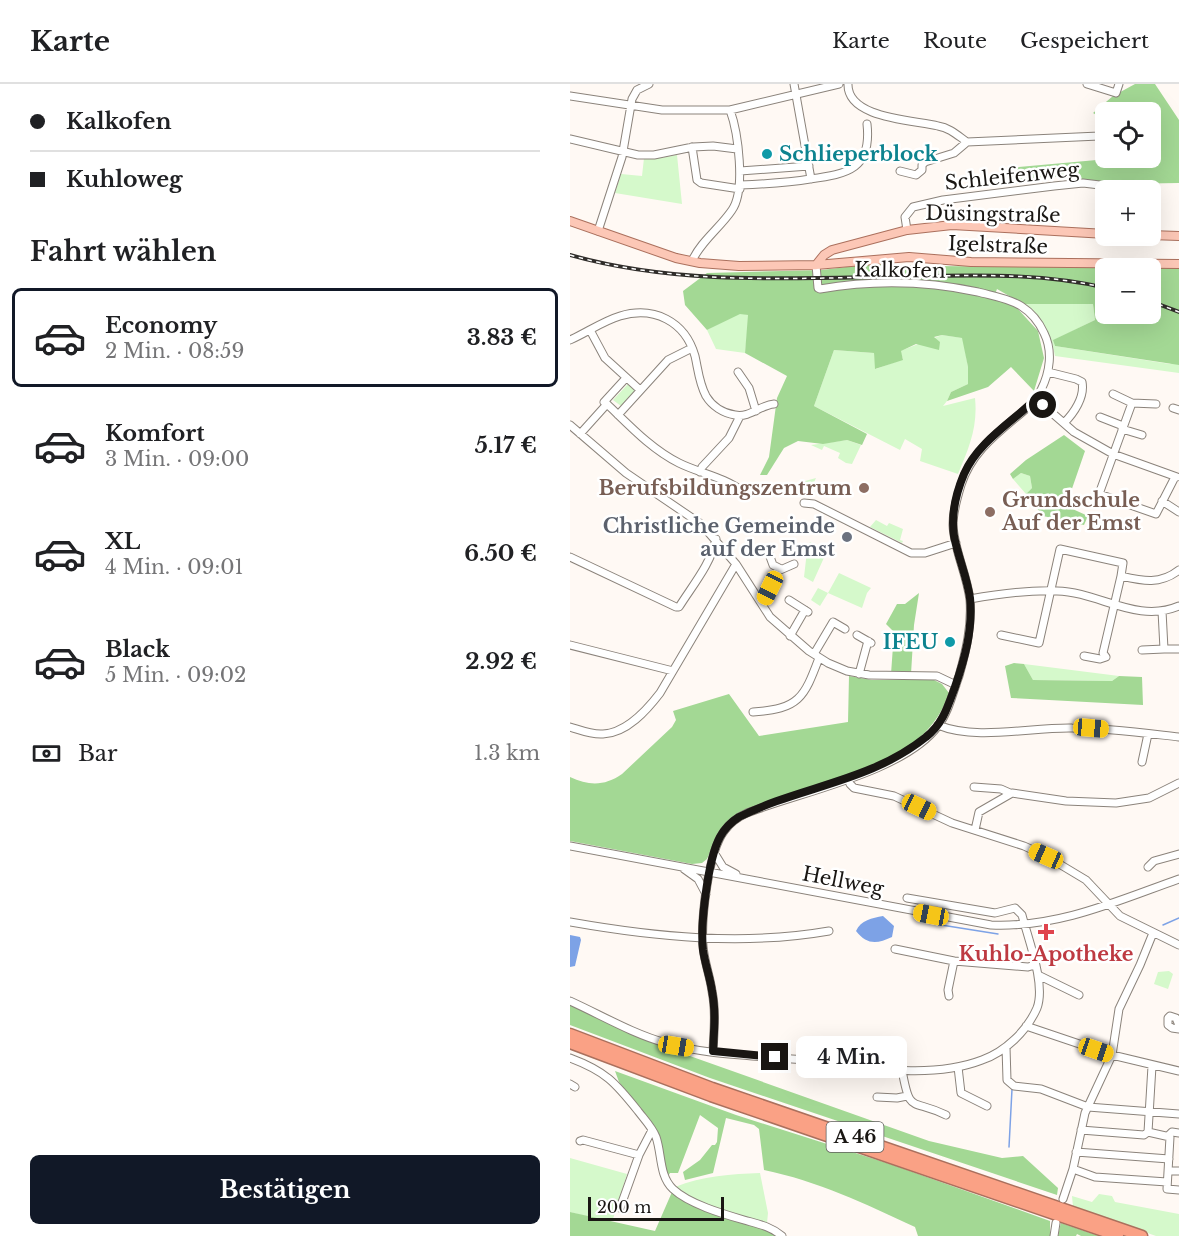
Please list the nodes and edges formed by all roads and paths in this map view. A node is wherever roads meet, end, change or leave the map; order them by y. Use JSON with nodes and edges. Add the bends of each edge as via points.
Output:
{"nodes":[{"id":1,"x":648,"y":84,"type":"edge"},
{"id":2,"x":794,"y":84,"type":"edge"},
{"id":3,"x":839,"y":84,"type":"edge"},
{"id":4,"x":848,"y":84,"type":"edge"},
{"id":5,"x":1087,"y":84,"type":"edge"},
{"id":6,"x":1119,"y":84,"type":"edge"},
{"id":7,"x":797,"y":94,"type":"junction"},
{"id":8,"x":570,"y":96,"type":"edge"},
{"id":9,"x":631,"y":105,"type":"junction"},
{"id":10,"x":730,"y":110,"type":"junction"},
{"id":11,"x":867,"y":124,"type":"dead end"},
{"id":12,"x":1095,"y":136,"type":"edge"},
{"id":13,"x":570,"y":140,"type":"edge"},
{"id":14,"x":967,"y":142,"type":"junction"},
{"id":15,"x":693,"y":147,"type":"junction"},
{"id":16,"x":737,"y":149,"type":"junction"},
{"id":17,"x":624,"y":151,"type":"junction"},
{"id":18,"x":809,"y":166,"type":"junction"},
{"id":19,"x":740,"y":171,"type":"junction"},
{"id":20,"x":900,"y":171,"type":"dead end"},
{"id":21,"x":810,"y":179,"type":"junction"},
{"id":22,"x":1095,"y":184,"type":"edge"},
{"id":23,"x":740,"y":187,"type":"junction"},
{"id":24,"x":570,"y":221,"type":"edge"},
{"id":25,"x":907,"y":230,"type":"junction"},
{"id":26,"x":598,"y":231,"type":"junction"},
{"id":27,"x":1095,"y":233,"type":"edge"},
{"id":28,"x":1161,"y":235,"type":"edge"},
{"id":29,"x":1179,"y":236,"type":"edge"},
{"id":30,"x":847,"y":245,"type":"junction"},
{"id":31,"x":692,"y":261,"type":"junction"},
{"id":32,"x":849,"y":263,"type":"junction"},
{"id":33,"x":1179,"y":264,"type":"edge"},
{"id":34,"x":816,"y":265,"type":"junction"},
{"id":35,"x":590,"y":330,"type":"junction"},
{"id":36,"x":570,"y":340,"type":"edge"},
{"id":37,"x":692,"y":348,"type":"junction"},
{"id":38,"x":738,"y":372,"type":"dead end"},
{"id":39,"x":1048,"y":372,"type":"junction"},
{"id":40,"x":626,"y":378,"type":"junction"},
{"id":41,"x":639,"y":389,"type":"junction"},
{"id":42,"x":1113,"y":394,"type":"dead end"},
{"id":43,"x":1036,"y":399,"type":"junction"},
{"id":44,"x":1132,"y":403,"type":"junction"},
{"id":45,"x":607,"y":404,"type":"junction"},
{"id":46,"x":774,"y":404,"type":"dead end"},
{"id":47,"x":1156,"y":404,"type":"dead end"},
{"id":48,"x":756,"y":411,"type":"junction"},
{"id":49,"x":618,"y":415,"type":"junction"},
{"id":50,"x":740,"y":416,"type":"junction"},
{"id":51,"x":1100,"y":417,"type":"dead end"},
{"id":52,"x":1065,"y":423,"type":"junction"},
{"id":53,"x":570,"y":425,"type":"edge"},
{"id":54,"x":1123,"y":427,"type":"junction"},
{"id":55,"x":580,"y":434,"type":"junction"},
{"id":56,"x":1142,"y":435,"type":"dead end"},
{"id":57,"x":1113,"y":454,"type":"junction"},
{"id":58,"x":700,"y":472,"type":"junction"},
{"id":59,"x":1178,"y":477,"type":"edge"},
{"id":60,"x":742,"y":491,"type":"dead end"},
{"id":61,"x":1162,"y":501,"type":"junction"},
{"id":62,"x":804,"y":503,"type":"dead end"},
{"id":63,"x":1179,"y":512,"type":"edge"},
{"id":64,"x":716,"y":539,"type":"junction"},
{"id":65,"x":956,"y":543,"type":"junction"},
{"id":66,"x":768,"y":554,"type":"dead end"},
{"id":67,"x":570,"y":557,"type":"edge"},
{"id":68,"x":736,"y":564,"type":"junction"},
{"id":69,"x":794,"y":564,"type":"dead end"},
{"id":70,"x":1179,"y":570,"type":"edge"},
{"id":71,"x":778,"y":571,"type":"junction"},
{"id":72,"x":1121,"y":576,"type":"junction"},
{"id":73,"x":1051,"y":591,"type":"junction"},
{"id":74,"x":970,"y":599,"type":"junction"},
{"id":75,"x":789,"y":600,"type":"dead end"},
{"id":76,"x":762,"y":604,"type":"junction"},
{"id":77,"x":1113,"y":605,"type":"junction"},
{"id":78,"x":1179,"y":606,"type":"edge"},
{"id":79,"x":1162,"y":611,"type":"junction"},
{"id":80,"x":846,"y":629,"type":"dead end"},
{"id":81,"x":857,"y":635,"type":"dead end"},
{"id":82,"x":1001,"y":635,"type":"dead end"},
{"id":83,"x":790,"y":636,"type":"junction"},
{"id":84,"x":570,"y":645,"type":"edge"},
{"id":85,"x":1164,"y":649,"type":"junction"},
{"id":86,"x":1179,"y":649,"type":"edge"},
{"id":87,"x":1142,"y":650,"type":"dead end"},
{"id":88,"x":817,"y":656,"type":"junction"},
{"id":89,"x":1084,"y":656,"type":"dead end"},
{"id":90,"x":673,"y":671,"type":"junction"},
{"id":91,"x":859,"y":674,"type":"junction"},
{"id":92,"x":956,"y":685,"type":"junction"},
{"id":93,"x":753,"y":712,"type":"dead end"},
{"id":94,"x":938,"y":725,"type":"junction"},
{"id":95,"x":570,"y":727,"type":"edge"},
{"id":96,"x":1148,"y":734,"type":"junction"},
{"id":97,"x":1179,"y":737,"type":"edge"},
{"id":98,"x":1142,"y":762,"type":"dead end"},
{"id":99,"x":1179,"y":783,"type":"edge"},
{"id":100,"x":850,"y":784,"type":"dead end"},
{"id":101,"x":974,"y":787,"type":"dead end"},
{"id":102,"x":1010,"y":793,"type":"junction"},
{"id":103,"x":975,"y":830,"type":"junction"},
{"id":104,"x":570,"y":846,"type":"edge"},
{"id":105,"x":715,"y":854,"type":"junction"},
{"id":106,"x":1179,"y":854,"type":"edge"},
{"id":107,"x":682,"y":867,"type":"junction"},
{"id":108,"x":1148,"y":867,"type":"dead end"},
{"id":109,"x":711,"y":873,"type":"junction"},
{"id":110,"x":746,"y":879,"type":"junction"},
{"id":111,"x":1179,"y":879,"type":"edge"},
{"id":112,"x":706,"y":896,"type":"junction"},
{"id":113,"x":907,"y":898,"type":"dead end"},
{"id":114,"x":1109,"y":905,"type":"junction"},
{"id":115,"x":570,"y":922,"type":"edge"},
{"id":116,"x":1025,"y":926,"type":"junction"},
{"id":117,"x":829,"y":931,"type":"dead end"},
{"id":118,"x":1153,"y":933,"type":"junction"},
{"id":119,"x":703,"y":937,"type":"junction"},
{"id":120,"x":1179,"y":945,"type":"edge"},
{"id":121,"x":895,"y":949,"type":"dead end"},
{"id":122,"x":954,"y":961,"type":"junction"},
{"id":123,"x":1035,"y":965,"type":"junction"},
{"id":124,"x":1038,"y":975,"type":"junction"},
{"id":125,"x":1079,"y":995,"type":"dead end"},
{"id":126,"x":950,"y":996,"type":"dead end"},
{"id":127,"x":570,"y":1001,"type":"edge"},
{"id":128,"x":1026,"y":1026,"type":"junction"},
{"id":129,"x":570,"y":1034,"type":"edge"},
{"id":130,"x":570,"y":1043,"type":"edge"},
{"id":131,"x":1006,"y":1047,"type":"junction"},
{"id":132,"x":713,"y":1051,"type":"junction"},
{"id":133,"x":1112,"y":1055,"type":"junction"},
{"id":134,"x":570,"y":1058,"type":"edge"},
{"id":135,"x":1152,"y":1066,"type":"junction"},
{"id":136,"x":958,"y":1067,"type":"junction"},
{"id":137,"x":902,"y":1070,"type":"junction"},
{"id":138,"x":1179,"y":1071,"type":"edge"},
{"id":139,"x":907,"y":1096,"type":"junction"},
{"id":140,"x":877,"y":1097,"type":"dead end"},
{"id":141,"x":987,"y":1106,"type":"dead end"},
{"id":142,"x":1088,"y":1107,"type":"junction"},
{"id":143,"x":1149,"y":1112,"type":"junction"},
{"id":144,"x":1179,"y":1114,"type":"edge"},
{"id":145,"x":946,"y":1115,"type":"dead end"},
{"id":146,"x":652,"y":1130,"type":"junction"},
{"id":147,"x":1081,"y":1130,"type":"junction"},
{"id":148,"x":1148,"y":1132,"type":"junction"},
{"id":149,"x":1179,"y":1133,"type":"edge"},
{"id":150,"x":1169,"y":1135,"type":"junction"},
{"id":151,"x":580,"y":1141,"type":"dead end"},
{"id":152,"x":1076,"y":1152,"type":"junction"},
{"id":153,"x":1179,"y":1152,"type":"edge"},
{"id":154,"x":639,"y":1155,"type":"junction"},
{"id":155,"x":1169,"y":1156,"type":"junction"},
{"id":156,"x":1073,"y":1169,"type":"junction"},
{"id":157,"x":1168,"y":1171,"type":"junction"},
{"id":158,"x":1179,"y":1172,"type":"edge"},
{"id":159,"x":1167,"y":1182,"type":"junction"},
{"id":160,"x":1179,"y":1190,"type":"edge"},
{"id":161,"x":1063,"y":1199,"type":"dead end"},
{"id":162,"x":620,"y":1208,"type":"dead end"},
{"id":163,"x":1056,"y":1223,"type":"dead end"},
{"id":164,"x":782,"y":1236,"type":"edge"},
{"id":165,"x":1054,"y":1236,"type":"edge"},
{"id":166,"x":1118,"y":1236,"type":"edge"},
{"id":167,"x":1142,"y":1236,"type":"edge"}],
"edges":[{"from":1,"to":9,"type":"street","via":[[634,93]]},
{"from":2,"to":7,"type":"street"},
{"from":3,"to":7,"type":"street"},
{"from":4,"to":14,"type":"street","via":[[851,96],[865,109],[940,126]]},
{"from":5,"to":6,"type":"street","via":[[1116,93]]},
{"from":7,"to":10,"type":"street"},
{"from":7,"to":18,"type":"street"},
{"from":8,"to":9,"type":"street"},
{"from":9,"to":10,"type":"street","via":[[678,111]]},
{"from":9,"to":17,"type":"street"},
{"from":10,"to":16,"type":"street"},
{"from":11,"to":21,"type":"street","via":[[867,146],[857,165],[838,176]]},
{"from":12,"to":14,"type":"street"},
{"from":13,"to":17,"type":"street"},
{"from":14,"to":20,"type":"street","via":[[954,153],[925,162],[916,175]]},
{"from":15,"to":16,"type":"street"},
{"from":15,"to":17,"type":"street","via":[[654,155]]},
{"from":15,"to":23,"type":"street","via":[[700,183]]},
{"from":16,"to":19,"type":"street"},
{"from":17,"to":26,"type":"street"},
{"from":18,"to":19,"type":"street"},
{"from":18,"to":21,"type":"street"},
{"from":19,"to":23,"type":"street"},
{"from":21,"to":23,"type":"street"},
{"from":22,"to":25,"type":"street","name":"Schleifenweg","via":[[943,200],[913,207],[905,217]]},
{"from":23,"to":31,"type":"street","via":[[734,208]]},
{"from":24,"to":26,"type":"main road","name":"Igelstraße"},
{"from":25,"to":27,"type":"main road","name":"Düsingstraße","via":[[951,225]]},
{"from":25,"to":30,"type":"main road","name":"Düsingstraße"},
{"from":26,"to":31,"type":"main road","name":"Igelstraße"},
{"from":28,"to":29,"type":"main road"},
{"from":30,"to":32,"type":"main road"},
{"from":30,"to":34,"type":"main road","name":"Düsingstraße","via":[[824,255]]},
{"from":31,"to":34,"type":"main road","name":"Igelstraße","via":[[739,266]]},
{"from":32,"to":33,"type":"main road","name":"Igelstraße","via":[[909,257],[971,262]]},
{"from":32,"to":34,"type":"main road","name":"Igelstraße"},
{"from":34,"to":39,"type":"street","name":"Kalkofen","via":[[818,288],[945,285],[1007,300],[1031,313],[1040,325],[1048,341]]},
{"from":35,"to":36,"type":"street"},
{"from":35,"to":37,"type":"street","via":[[626,315],[654,313],[676,325]]},
{"from":35,"to":40,"type":"street","via":[[605,358]]},
{"from":37,"to":41,"type":"street","via":[[668,360]]},
{"from":37,"to":50,"type":"street","via":[[708,400],[722,411]]},
{"from":38,"to":48,"type":"street","via":[[749,388]]},
{"from":39,"to":43,"type":"street","name":"Kalkofen"},
{"from":39,"to":52,"type":"street","via":[[1082,382],[1075,412]]},
{"from":40,"to":41,"type":"street"},
{"from":40,"to":45,"type":"street","via":[[604,402]]},
{"from":41,"to":49,"type":"street"},
{"from":42,"to":44,"type":"street"},
{"from":43,"to":52,"type":"street"},
{"from":43,"to":65,"type":"street","name":"Kalkofen","via":[[982,447],[965,472],[954,510]]},
{"from":44,"to":47,"type":"street"},
{"from":44,"to":54,"type":"street"},
{"from":45,"to":49,"type":"street"},
{"from":45,"to":55,"type":"street"},
{"from":46,"to":48,"type":"street"},
{"from":48,"to":50,"type":"street"},
{"from":49,"to":58,"type":"street","via":[[658,450]]},
{"from":50,"to":58,"type":"street","via":[[729,438]]},
{"from":51,"to":54,"type":"street"},
{"from":52,"to":57,"type":"street"},
{"from":53,"to":55,"type":"street"},
{"from":54,"to":56,"type":"street"},
{"from":54,"to":57,"type":"street"},
{"from":55,"to":64,"type":"street"},
{"from":57,"to":59,"type":"street"},
{"from":57,"to":61,"type":"street","via":[[1099,494],[1156,514]]},
{"from":58,"to":60,"type":"street"},
{"from":59,"to":61,"type":"street"},
{"from":61,"to":63,"type":"street"},
{"from":62,"to":65,"type":"street","via":[[814,504],[910,553],[925,553]]},
{"from":64,"to":67,"type":"street","via":[[712,553],[679,607]]},
{"from":64,"to":68,"type":"street"},
{"from":65,"to":74,"type":"street","name":"Kalkofen"},
{"from":66,"to":71,"type":"street"},
{"from":68,"to":76,"type":"street"},
{"from":68,"to":90,"type":"street"},
{"from":69,"to":71,"type":"street"},
{"from":70,"to":72,"type":"street","via":[[1159,581]]},
{"from":71,"to":76,"type":"street"},
{"from":72,"to":73,"type":"street","via":[[1123,563],[1060,549]]},
{"from":72,"to":77,"type":"street"},
{"from":73,"to":74,"type":"street","via":[[1008,592]]},
{"from":73,"to":77,"type":"street"},
{"from":73,"to":82,"type":"street","via":[[1040,643]]},
{"from":74,"to":92,"type":"street","name":"Kalkofen","via":[[969,636]]},
{"from":75,"to":83,"type":"street","via":[[807,611]]},
{"from":76,"to":83,"type":"street"},
{"from":77,"to":79,"type":"street","via":[[1143,612]]},
{"from":77,"to":89,"type":"street","via":[[1103,654],[1106,657]]},
{"from":78,"to":79,"type":"street"},
{"from":79,"to":85,"type":"street"},
{"from":80,"to":88,"type":"street","via":[[833,622]]},
{"from":81,"to":91,"type":"street","via":[[870,642]]},
{"from":83,"to":88,"type":"street"},
{"from":84,"to":90,"type":"street"},
{"from":85,"to":86,"type":"street"},
{"from":85,"to":87,"type":"street"},
{"from":88,"to":91,"type":"street"},
{"from":88,"to":93,"type":"street","via":[[808,688],[794,702]]},
{"from":90,"to":95,"type":"street","via":[[654,701],[625,727],[602,735]]},
{"from":91,"to":92,"type":"street","via":[[937,676]]},
{"from":92,"to":94,"type":"street","name":"Kalkofen"},
{"from":94,"to":96,"type":"street","via":[[965,731],[1072,728]]},
{"from":94,"to":105,"type":"street","via":[[890,762],[739,817],[724,830]]},
{"from":96,"to":97,"type":"street"},
{"from":96,"to":98,"type":"street"},
{"from":99,"to":102,"type":"street","via":[[1149,798],[1116,803]]},
{"from":100,"to":103,"type":"street","via":[[894,796]]},
{"from":101,"to":102,"type":"street"},
{"from":102,"to":103,"type":"street","via":[[978,812]]},
{"from":103,"to":114,"type":"street","via":[[1063,864],[1086,880]]},
{"from":104,"to":107,"type":"street","name":"Hellweg"},
{"from":105,"to":109,"type":"street"},
{"from":105,"to":110,"type":"street","via":[[723,867]]},
{"from":106,"to":108,"type":"street","via":[[1154,861]]},
{"from":107,"to":109,"type":"street","name":"Hellweg"},
{"from":107,"to":112,"type":"street","via":[[703,885]]},
{"from":109,"to":110,"type":"street","name":"Hellweg"},
{"from":109,"to":112,"type":"street"},
{"from":110,"to":116,"type":"street","name":"Hellweg","via":[[976,923]]},
{"from":111,"to":114,"type":"street","name":"Hellweg"},
{"from":112,"to":119,"type":"street"},
{"from":113,"to":116,"type":"street","via":[[995,913],[1015,908]]},
{"from":114,"to":116,"type":"street","name":"Hellweg"},
{"from":114,"to":118,"type":"street","via":[[1120,916]]},
{"from":115,"to":119,"type":"street","via":[[638,934]]},
{"from":116,"to":123,"type":"street"},
{"from":117,"to":119,"type":"street","via":[[794,937]]},
{"from":118,"to":120,"type":"street"},
{"from":118,"to":133,"type":"street","via":[[1119,1009]]},
{"from":119,"to":132,"type":"street","via":[[714,1010]]},
{"from":121,"to":122,"type":"street"},
{"from":122,"to":123,"type":"street"},
{"from":122,"to":126,"type":"street"},
{"from":123,"to":124,"type":"street"},
{"from":124,"to":125,"type":"street"},
{"from":124,"to":128,"type":"street","via":[[1039,1000]]},
{"from":127,"to":132,"type":"street","via":[[662,1042]]},
{"from":128,"to":131,"type":"street"},
{"from":128,"to":133,"type":"street"},
{"from":129,"to":167,"type":"highway","number":"A 46","via":[[712,1088]]},
{"from":130,"to":166,"type":"highway","number":"A 46","via":[[711,1096]]},
{"from":131,"to":136,"type":"street","via":[[981,1061]]},
{"from":131,"to":142,"type":"street","via":[[1009,1083],[1041,1089]]},
{"from":132,"to":137,"type":"street"},
{"from":133,"to":135,"type":"street"},
{"from":133,"to":142,"type":"street"},
{"from":134,"to":146,"type":"street","via":[[613,1081]]},
{"from":135,"to":138,"type":"street"},
{"from":135,"to":143,"type":"street"},
{"from":136,"to":137,"type":"street"},
{"from":136,"to":141,"type":"street","via":[[961,1093]]},
{"from":137,"to":139,"type":"street"},
{"from":139,"to":140,"type":"street"},
{"from":139,"to":145,"type":"street","via":[[912,1104]]},
{"from":142,"to":143,"type":"street"},
{"from":142,"to":147,"type":"street"},
{"from":143,"to":144,"type":"street"},
{"from":143,"to":148,"type":"street"},
{"from":146,"to":154,"type":"street"},
{"from":146,"to":164,"type":"street","via":[[664,1177],[673,1189],[726,1215],[769,1226]]},
{"from":147,"to":148,"type":"street","via":[[1144,1135]]},
{"from":147,"to":152,"type":"street"},
{"from":148,"to":150,"type":"street"},
{"from":149,"to":150,"type":"street"},
{"from":150,"to":155,"type":"street"},
{"from":151,"to":154,"type":"street"},
{"from":152,"to":155,"type":"street"},
{"from":152,"to":156,"type":"street"},
{"from":153,"to":155,"type":"street"},
{"from":154,"to":162,"type":"street"},
{"from":155,"to":157,"type":"street"},
{"from":156,"to":159,"type":"street","via":[[1095,1177]]},
{"from":156,"to":161,"type":"street"},
{"from":157,"to":158,"type":"street"},
{"from":157,"to":159,"type":"street"},
{"from":159,"to":160,"type":"street","via":[[1167,1189]]},
{"from":163,"to":165,"type":"street"}]}
